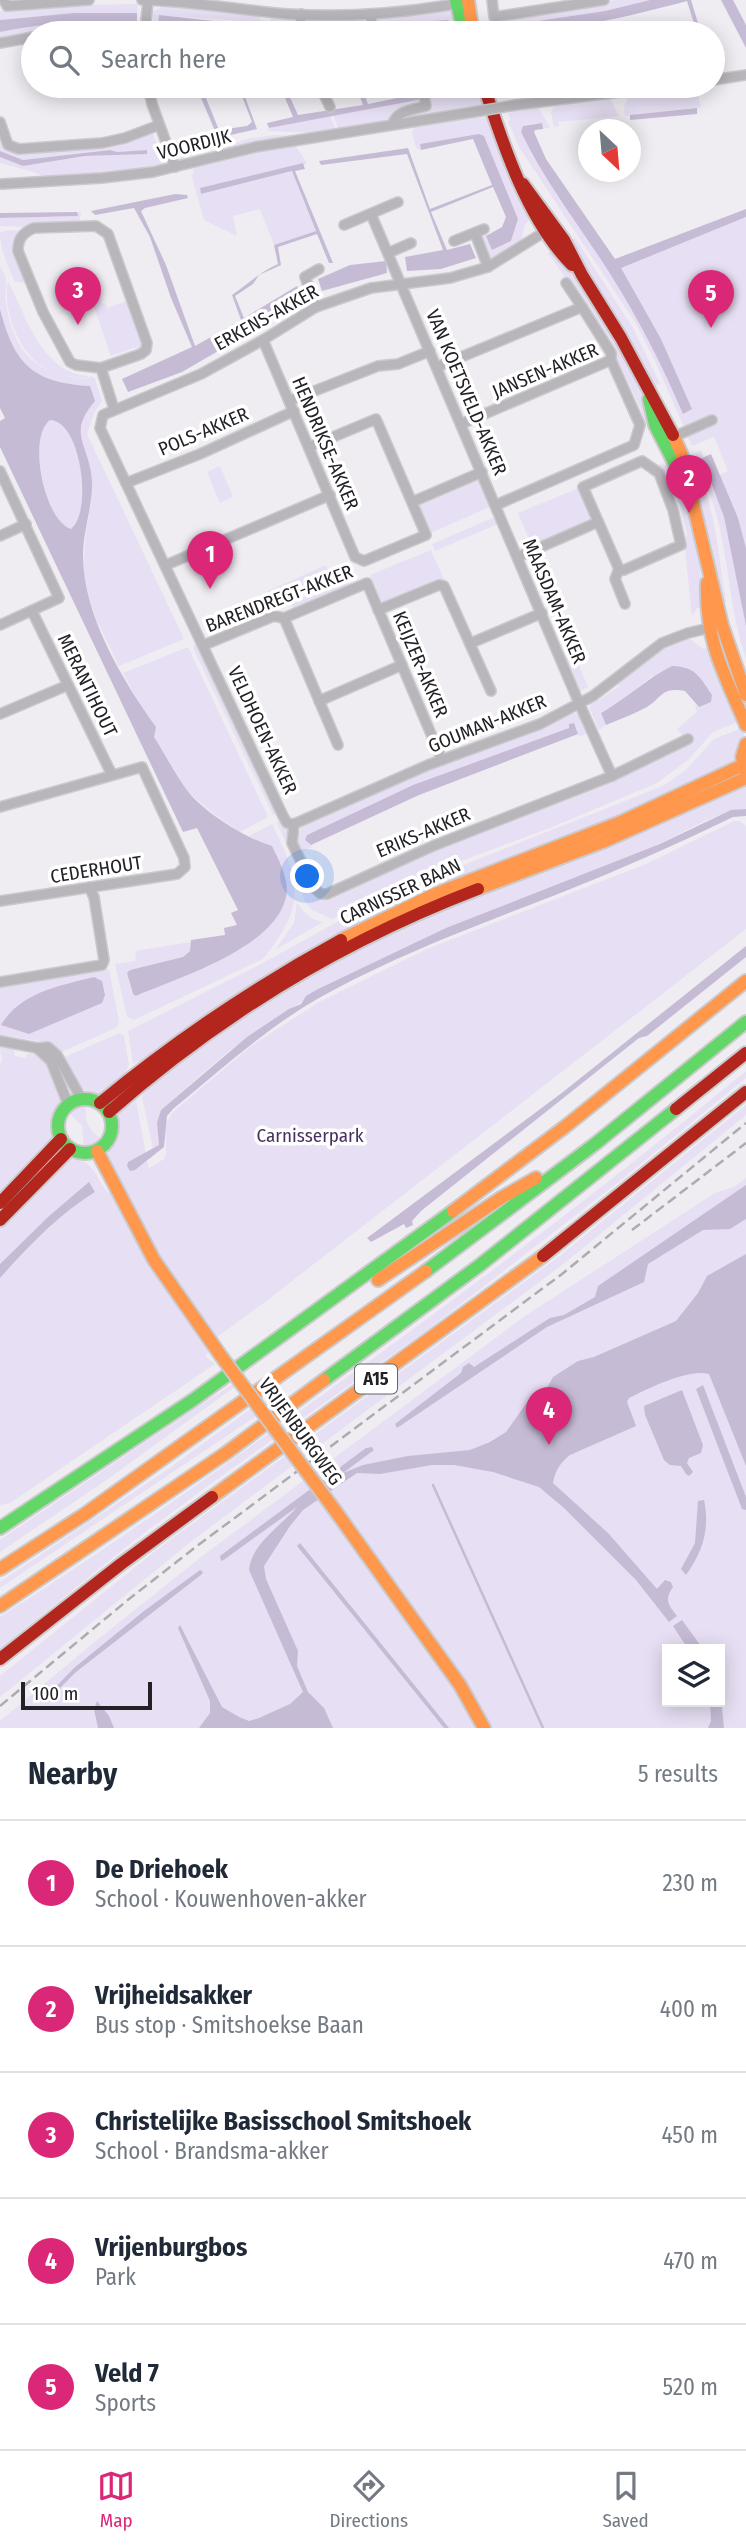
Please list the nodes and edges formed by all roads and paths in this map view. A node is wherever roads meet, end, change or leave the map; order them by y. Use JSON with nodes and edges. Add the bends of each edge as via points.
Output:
{"nodes":[{"id":1,"x":89,"y":0,"type":"edge"},
{"id":2,"x":142,"y":0,"type":"edge"},
{"id":3,"x":148,"y":0,"type":"edge"},
{"id":4,"x":492,"y":0,"type":"edge"},
{"id":5,"x":604,"y":0,"type":"edge"},
{"id":6,"x":387,"y":1,"type":"edge"},
{"id":7,"x":462,"y":1,"type":"edge"},
{"id":8,"x":6,"y":3,"type":"edge"},
{"id":9,"x":388,"y":12,"type":"junction"},
{"id":10,"x":301,"y":18,"type":"junction"},
{"id":11,"x":371,"y":18,"type":"junction"},
{"id":12,"x":146,"y":21,"type":"edge"},
{"id":13,"x":301,"y":21,"type":"edge"},
{"id":14,"x":371,"y":21,"type":"edge"},
{"id":15,"x":463,"y":21,"type":"edge"},
{"id":16,"x":469,"y":21,"type":"edge"},
{"id":17,"x":21,"y":39,"type":"edge"},
{"id":18,"x":0,"y":43,"type":"edge"},
{"id":19,"x":746,"y":75,"type":"edge"},
{"id":20,"x":725,"y":78,"type":"edge"},
{"id":21,"x":151,"y":98,"type":"edge"},
{"id":22,"x":326,"y":98,"type":"edge"},
{"id":23,"x":425,"y":98,"type":"edge"},
{"id":24,"x":488,"y":98,"type":"edge"},
{"id":25,"x":576,"y":98,"type":"edge"},
{"id":26,"x":330,"y":107,"type":"dead end"},
{"id":27,"x":0,"y":122,"type":"edge"},
{"id":28,"x":159,"y":125,"type":"junction"},
{"id":29,"x":392,"y":125,"type":"junction"},
{"id":30,"x":175,"y":167,"type":"junction"},
{"id":31,"x":2,"y":184,"type":"dead end"},
{"id":32,"x":398,"y":202,"type":"dead end"},
{"id":33,"x":371,"y":214,"type":"junction"},
{"id":34,"x":344,"y":225,"type":"dead end"},
{"id":35,"x":550,"y":228,"type":"junction"},
{"id":36,"x":454,"y":241,"type":"dead end"},
{"id":37,"x":411,"y":243,"type":"dead end"},
{"id":38,"x":388,"y":253,"type":"junction"},
{"id":39,"x":488,"y":267,"type":"junction"},
{"id":40,"x":319,"y":270,"type":"dead end"},
{"id":41,"x":566,"y":283,"type":"dead end"},
{"id":42,"x":403,"y":284,"type":"junction"},
{"id":43,"x":316,"y":307,"type":"junction"},
{"id":44,"x":582,"y":307,"type":"junction"},
{"id":45,"x":263,"y":340,"type":"junction"},
{"id":46,"x":430,"y":351,"type":"junction"},
{"id":47,"x":611,"y":360,"type":"junction"},
{"id":48,"x":437,"y":367,"type":"junction"},
{"id":49,"x":102,"y":368,"type":"junction"},
{"id":50,"x":289,"y":401,"type":"junction"},
{"id":51,"x":114,"y":409,"type":"junction"},
{"id":52,"x":294,"y":411,"type":"junction"},
{"id":53,"x":712,"y":420,"type":"dead end"},
{"id":54,"x":461,"y":424,"type":"junction"},
{"id":55,"x":668,"y":439,"type":"junction"},
{"id":56,"x":309,"y":447,"type":"junction"},
{"id":57,"x":0,"y":471,"type":"edge"},
{"id":58,"x":482,"y":472,"type":"junction"},
{"id":59,"x":127,"y":483,"type":"junction"},
{"id":60,"x":330,"y":495,"type":"junction"},
{"id":61,"x":412,"y":502,"type":"junction"},
{"id":62,"x":497,"y":509,"type":"junction"},
{"id":63,"x":598,"y":522,"type":"junction"},
{"id":64,"x":26,"y":524,"type":"junction"},
{"id":65,"x":0,"y":536,"type":"edge"},
{"id":66,"x":518,"y":556,"type":"junction"},
{"id":67,"x":166,"y":565,"type":"junction"},
{"id":68,"x":619,"y":569,"type":"junction"},
{"id":69,"x":367,"y":583,"type":"joint"},
{"id":70,"x":625,"y":604,"type":"dead end"},
{"id":71,"x":379,"y":610,"type":"junction"},
{"id":72,"x":32,"y":611,"type":"junction"},
{"id":73,"x":542,"y":613,"type":"junction"},
{"id":74,"x":284,"y":618,"type":"junction"},
{"id":75,"x":0,"y":625,"type":"edge"},
{"id":76,"x":715,"y":626,"type":"junction"},
{"id":77,"x":471,"y":643,"type":"junction"},
{"id":78,"x":204,"y":645,"type":"junction"},
{"id":79,"x":402,"y":665,"type":"junction"},
{"id":80,"x":68,"y":685,"type":"junction"},
{"id":81,"x":491,"y":691,"type":"dead end"},
{"id":82,"x":746,"y":695,"type":"edge"},
{"id":83,"x":318,"y":701,"type":"junction"},
{"id":84,"x":579,"y":703,"type":"junction"},
{"id":85,"x":0,"y":714,"type":"edge"},
{"id":86,"x":746,"y":725,"type":"edge"},
{"id":87,"x":688,"y":739,"type":"dead end"},
{"id":88,"x":746,"y":744,"type":"edge"},
{"id":89,"x":338,"y":745,"type":"dead end"},
{"id":90,"x":442,"y":760,"type":"junction"},
{"id":91,"x":745,"y":771,"type":"edge"},
{"id":92,"x":112,"y":775,"type":"junction"},
{"id":93,"x":612,"y":776,"type":"junction"},
{"id":94,"x":0,"y":807,"type":"edge"},
{"id":95,"x":294,"y":824,"type":"junction"},
{"id":96,"x":89,"y":887,"type":"junction"},
{"id":97,"x":0,"y":901,"type":"edge"},
{"id":98,"x":746,"y":981,"type":"edge"},
{"id":99,"x":0,"y":982,"type":"edge"},
{"id":100,"x":746,"y":1022,"type":"edge"},
{"id":101,"x":0,"y":1041,"type":"edge"},
{"id":102,"x":37,"y":1048,"type":"junction"},
{"id":103,"x":746,"y":1053,"type":"edge"},
{"id":104,"x":746,"y":1092,"type":"edge"},
{"id":105,"x":81,"y":1098,"type":"junction"},
{"id":106,"x":68,"y":1104,"type":"junction"},
{"id":107,"x":105,"y":1107,"type":"junction"},
{"id":108,"x":65,"y":1144,"type":"junction"},
{"id":109,"x":595,"y":1144,"type":"junction"},
{"id":110,"x":97,"y":1151,"type":"junction"},
{"id":111,"x":0,"y":1203,"type":"edge"},
{"id":112,"x":0,"y":1220,"type":"edge"},
{"id":113,"x":226,"y":1376,"type":"junction"},
{"id":114,"x":0,"y":1528,"type":"edge"},
{"id":115,"x":0,"y":1569,"type":"edge"},
{"id":116,"x":0,"y":1606,"type":"edge"},
{"id":117,"x":0,"y":1660,"type":"edge"},
{"id":118,"x":484,"y":1728,"type":"edge"}],
"edges":[{"from":1,"to":8,"type":"street"},
{"from":2,"to":3,"type":"street"},
{"from":3,"to":10,"type":"street"},
{"from":3,"to":12,"type":"street"},
{"from":4,"to":5,"type":"street","via":[[494,17]]},
{"from":6,"to":9,"type":"street"},
{"from":7,"to":9,"type":"street"},
{"from":7,"to":15,"type":"main road"},
{"from":7,"to":16,"type":"main road"},
{"from":9,"to":11,"type":"street"},
{"from":10,"to":11,"type":"street"},
{"from":10,"to":13,"type":"street"},
{"from":11,"to":14,"type":"street"},
{"from":17,"to":18,"type":"street"},
{"from":19,"to":20,"type":"street"},
{"from":21,"to":28,"type":"street"},
{"from":22,"to":26,"type":"street"},
{"from":23,"to":29,"type":"street","name":"VOORDIJK","via":[[426,106],[394,117]]},
{"from":24,"to":35,"type":"main road","via":[[536,218]]},
{"from":25,"to":29,"type":"street","name":"VOORDIJK","bridge":true},
{"from":27,"to":28,"type":"street","via":[[8,145],[19,149],[103,143]]},
{"from":28,"to":30,"type":"street"},
{"from":29,"to":30,"type":"street","name":"VOORDIJK","via":[[255,147]]},
{"from":30,"to":31,"type":"street","name":"VOORDIJK","via":[[102,178]]},
{"from":32,"to":33,"type":"street"},
{"from":33,"to":34,"type":"street"},
{"from":33,"to":38,"type":"street","name":"VAN KOETSVELD-AKKER"},
{"from":35,"to":39,"type":"street","name":"ERKENS-AKKER"},
{"from":35,"to":55,"type":"main road","via":[[554,247],[582,275],[621,338],[644,382],[655,425]]},
{"from":36,"to":39,"type":"street","via":[[480,231]]},
{"from":37,"to":38,"type":"street"},
{"from":38,"to":42,"type":"street","name":"VAN KOETSVELD-AKKER"},
{"from":39,"to":42,"type":"street","name":"ERKENS-AKKER"},
{"from":40,"to":43,"type":"street","via":[[305,277]]},
{"from":41,"to":44,"type":"street"},
{"from":42,"to":43,"type":"street","name":"ERKENS-AKKER","via":[[371,288]]},
{"from":42,"to":46,"type":"street","name":"VAN KOETSVELD-AKKER"},
{"from":43,"to":45,"type":"street","name":"ERKENS-AKKER"},
{"from":44,"to":47,"type":"street"},
{"from":44,"to":48,"type":"street"},
{"from":45,"to":50,"type":"street","name":"HENDRIKSE-AKKER"},
{"from":45,"to":51,"type":"street","name":"ERKENS-AKKER","via":[[201,374]]},
{"from":46,"to":48,"type":"street","name":"VAN KOETSVELD-AKKER"},
{"from":46,"to":50,"type":"street"},
{"from":47,"to":54,"type":"street","name":"JANSEN-AKKER"},
{"from":47,"to":62,"type":"street","name":"JANSEN-AKKER","via":[[640,425],[634,445]]},
{"from":48,"to":54,"type":"street","name":"VAN KOETSVELD-AKKER"},
{"from":49,"to":49,"type":"street","via":[[141,354],[147,343],[108,234],[96,226],[27,231],[18,242],[18,251],[58,341],[70,362]]},
{"from":49,"to":51,"type":"street"},
{"from":50,"to":52,"type":"street","name":"HENDRIKSE-AKKER"},
{"from":51,"to":59,"type":"street","name":"VELDHOEN-AKKER","via":[[103,415],[100,428]]},
{"from":52,"to":56,"type":"street","name":"HENDRIKSE-AKKER"},
{"from":52,"to":59,"type":"street","name":"POLS-AKKER"},
{"from":53,"to":55,"type":"street"},
{"from":54,"to":58,"type":"street","name":"VAN KOETSVELD-AKKER"},
{"from":55,"to":76,"type":"main road","via":[[689,491],[708,569]]},
{"from":56,"to":60,"type":"street","name":"HENDRIKSE-AKKER"},
{"from":56,"to":61,"type":"street","via":[[376,419]]},
{"from":57,"to":64,"type":"street"},
{"from":58,"to":61,"type":"street"},
{"from":58,"to":62,"type":"street","name":"VAN KOETSVELD-AKKER"},
{"from":59,"to":67,"type":"street","name":"VELDHOEN-AKKER"},
{"from":60,"to":61,"type":"street","name":"HENDRIKSE-AKKER","via":[[358,561],[426,534]]},
{"from":60,"to":67,"type":"street"},
{"from":62,"to":66,"type":"street","name":"MAASDAM-AKKER"},
{"from":63,"to":66,"type":"street"},
{"from":63,"to":68,"type":"street"},
{"from":63,"to":68,"type":"street","via":[[583,487],[642,461],[659,473],[681,545]]},
{"from":64,"to":65,"type":"street"},
{"from":64,"to":72,"type":"street","via":[[59,598]]},
{"from":66,"to":73,"type":"street","name":"MAASDAM-AKKER"},
{"from":67,"to":78,"type":"street","name":"VELDHOEN-AKKER"},
{"from":68,"to":70,"type":"street","via":[[615,579]]},
{"from":69,"to":71,"type":"street","name":"KEIJZER-AKKER"},
{"from":69,"to":74,"type":"street","name":"BARENDREGT-AKKER"},
{"from":71,"to":77,"type":"street","via":[[444,586]]},
{"from":71,"to":79,"type":"street","name":"KEIJZER-AKKER"},
{"from":72,"to":75,"type":"street"},
{"from":72,"to":80,"type":"street","name":"MERANTIHOUT"},
{"from":73,"to":77,"type":"street"},
{"from":73,"to":84,"type":"street","name":"MAASDAM-AKKER"},
{"from":74,"to":78,"type":"street","name":"BARENDREGT-AKKER","via":[[274,616]]},
{"from":74,"to":83,"type":"street"},
{"from":76,"to":82,"type":"main road"},
{"from":76,"to":84,"type":"street","name":"GOUMAN-AKKER","via":[[662,643]]},
{"from":76,"to":86,"type":"main road"},
{"from":77,"to":81,"type":"street"},
{"from":78,"to":95,"type":"street","name":"VELDHOEN-AKKER","via":[[283,816]]},
{"from":79,"to":83,"type":"street"},
{"from":79,"to":90,"type":"street","name":"KEIJZER-AKKER"},
{"from":80,"to":85,"type":"street"},
{"from":80,"to":92,"type":"street","name":"MERANTIHOUT"},
{"from":83,"to":89,"type":"street"},
{"from":84,"to":90,"type":"street","name":"GOUMAN-AKKER","via":[[540,724]]},
{"from":84,"to":93,"type":"street"},
{"from":87,"to":93,"type":"street","name":"ERIKS-AKKER"},
{"from":88,"to":91,"type":"main road","via":[[742,757]]},
{"from":90,"to":95,"type":"street","name":"GOUMAN-AKKER"},
{"from":91,"to":107,"type":"main road","name":"CARNISSER BAAN","via":[[594,845],[445,902],[328,959],[216,1028]]},
{"from":92,"to":94,"type":"street"},
{"from":92,"to":96,"type":"street","name":"CEDERHOUT","via":[[142,767],[185,867],[177,874]]},
{"from":93,"to":95,"type":"street","name":"ERIKS-AKKER","via":[[433,846],[327,894],[314,888],[292,843]]},
{"from":96,"to":97,"type":"street","name":"CEDERHOUT"},
{"from":96,"to":99,"type":"street","via":[[96,906],[102,965]]},
{"from":98,"to":113,"type":"main road","via":[[566,1127]]},
{"from":100,"to":109,"type":"main road"},
{"from":101,"to":102,"type":"street"},
{"from":102,"to":105,"type":"street","via":[[47,1046],[57,1055]]},
{"from":102,"to":106,"type":"street","via":[[51,1061]]},
{"from":103,"to":116,"type":"main road","number":"A15","via":[[469,1273],[226,1453]]},
{"from":104,"to":117,"type":"main road","number":"A15","via":[[496,1292],[115,1568]]},
{"from":105,"to":106,"type":"main road"},
{"from":105,"to":107,"type":"main road"},
{"from":106,"to":108,"type":"main road","via":[[58,1120]]},
{"from":107,"to":110,"type":"main road","via":[[113,1125],[110,1137]]},
{"from":108,"to":110,"type":"main road","via":[[80,1153]]},
{"from":108,"to":111,"type":"main road"},
{"from":108,"to":112,"type":"main road"},
{"from":109,"to":113,"type":"main road","via":[[500,1198]]},
{"from":109,"to":115,"type":"main road","via":[[247,1400]]},
{"from":110,"to":118,"type":"main road","name":"VRIJENBURGWEG","bridge":true,"via":[[154,1260],[460,1685]]},
{"from":113,"to":114,"type":"main road"}]}
